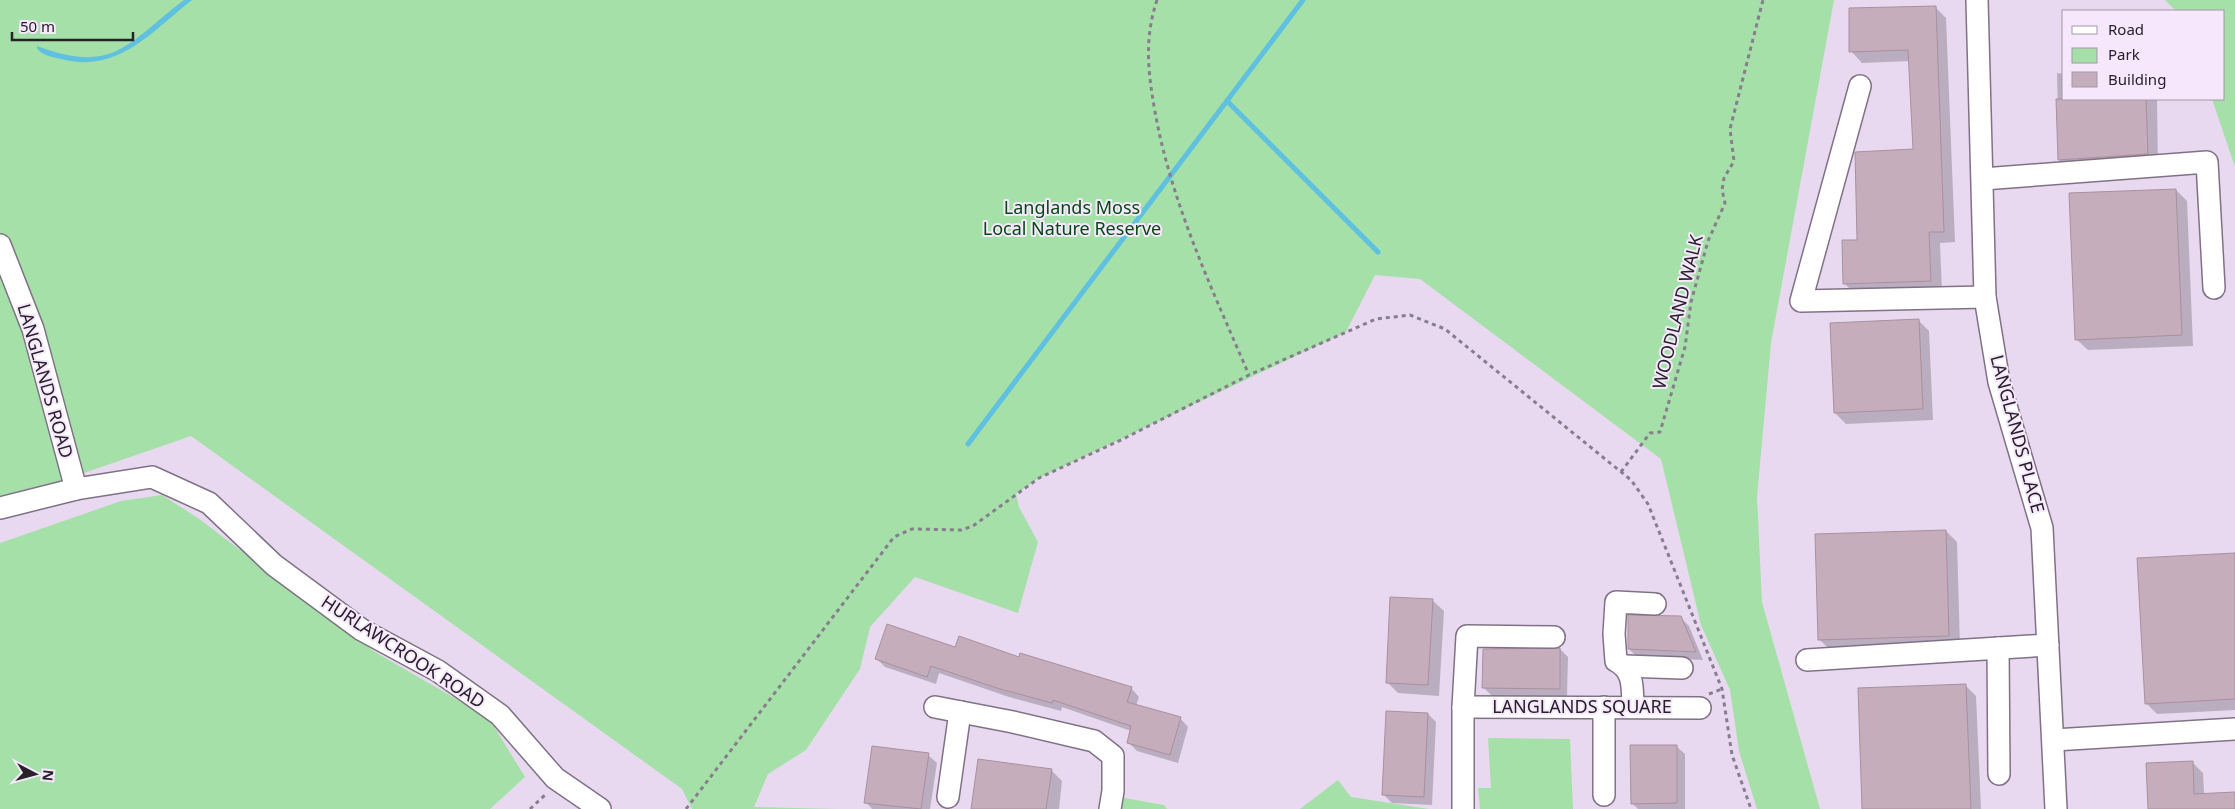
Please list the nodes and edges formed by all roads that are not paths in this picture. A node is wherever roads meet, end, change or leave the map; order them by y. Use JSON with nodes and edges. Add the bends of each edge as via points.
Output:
{"nodes":[{"id":1,"x":1977,"y":0,"type":"edge"},
{"id":2,"x":1860,"y":86,"type":"dead end"},
{"id":3,"x":1983,"y":179,"type":"junction"},
{"id":4,"x":0,"y":245,"type":"edge"},
{"id":5,"x":2214,"y":288,"type":"dead end"},
{"id":6,"x":1985,"y":297,"type":"junction"},
{"id":7,"x":76,"y":489,"type":"junction"},
{"id":8,"x":0,"y":508,"type":"edge"},
{"id":9,"x":1655,"y":604,"type":"dead end"},
{"id":10,"x":1554,"y":636,"type":"dead end"},
{"id":11,"x":2048,"y":645,"type":"junction"},
{"id":12,"x":1998,"y":648,"type":"junction"},
{"id":13,"x":1807,"y":660,"type":"dead end"},
{"id":14,"x":1625,"y":666,"type":"junction"},
{"id":15,"x":1682,"y":668,"type":"dead end"},
{"id":16,"x":934,"y":707,"type":"dead end"},
{"id":17,"x":1463,"y":707,"type":"junction"},
{"id":18,"x":1604,"y":707,"type":"junction"},
{"id":19,"x":1633,"y":707,"type":"junction"},
{"id":20,"x":1700,"y":708,"type":"dead end"},
{"id":21,"x":960,"y":712,"type":"junction"},
{"id":22,"x":2235,"y":729,"type":"edge"},
{"id":23,"x":2054,"y":740,"type":"junction"},
{"id":24,"x":1999,"y":774,"type":"dead end"},
{"id":25,"x":1604,"y":795,"type":"dead end"},
{"id":26,"x":948,"y":797,"type":"dead end"},
{"id":27,"x":600,"y":809,"type":"edge"},
{"id":28,"x":1110,"y":809,"type":"edge"},
{"id":29,"x":1463,"y":809,"type":"edge"},
{"id":30,"x":2056,"y":809,"type":"edge"}],
"edges":[{"from":1,"to":3,"type":"street","name":"LANGLANDS PLACE"},
{"from":2,"to":6,"type":"street","via":[[1801,301]]},
{"from":3,"to":5,"type":"street","via":[[2207,162]]},
{"from":3,"to":6,"type":"street","name":"LANGLANDS PLACE"},
{"from":4,"to":7,"type":"street","name":"LANGLANDS ROAD","via":[[33,329]]},
{"from":6,"to":11,"type":"street","name":"LANGLANDS PLACE","via":[[1999,382],[2042,528]]},
{"from":7,"to":8,"type":"street","name":"HURLAWCROOK ROAD"},
{"from":7,"to":27,"type":"street","name":"HURLAWCROOK ROAD","via":[[152,477],[209,503],[274,565],[362,630],[438,671],[500,716],[555,778]]},
{"from":9,"to":14,"type":"street","via":[[1616,602],[1616,661]]},
{"from":10,"to":17,"type":"street","via":[[1467,636]]},
{"from":11,"to":12,"type":"street"},
{"from":11,"to":23,"type":"street","name":"LANGLANDS PLACE"},
{"from":12,"to":13,"type":"street"},
{"from":12,"to":24,"type":"street"},
{"from":14,"to":15,"type":"street"},
{"from":14,"to":19,"type":"street","via":[[1632,677]]},
{"from":16,"to":21,"type":"street"},
{"from":17,"to":18,"type":"street","name":"LANGLANDS SQUARE"},
{"from":17,"to":29,"type":"street"},
{"from":18,"to":19,"type":"street","name":"LANGLANDS SQUARE"},
{"from":18,"to":25,"type":"street"},
{"from":19,"to":20,"type":"street","name":"LANGLANDS SQUARE"},
{"from":21,"to":26,"type":"street"},
{"from":21,"to":28,"type":"street","via":[[1094,741],[1113,756]]},
{"from":22,"to":23,"type":"street"},
{"from":23,"to":30,"type":"street","name":"LANGLANDS PLACE"}]}
